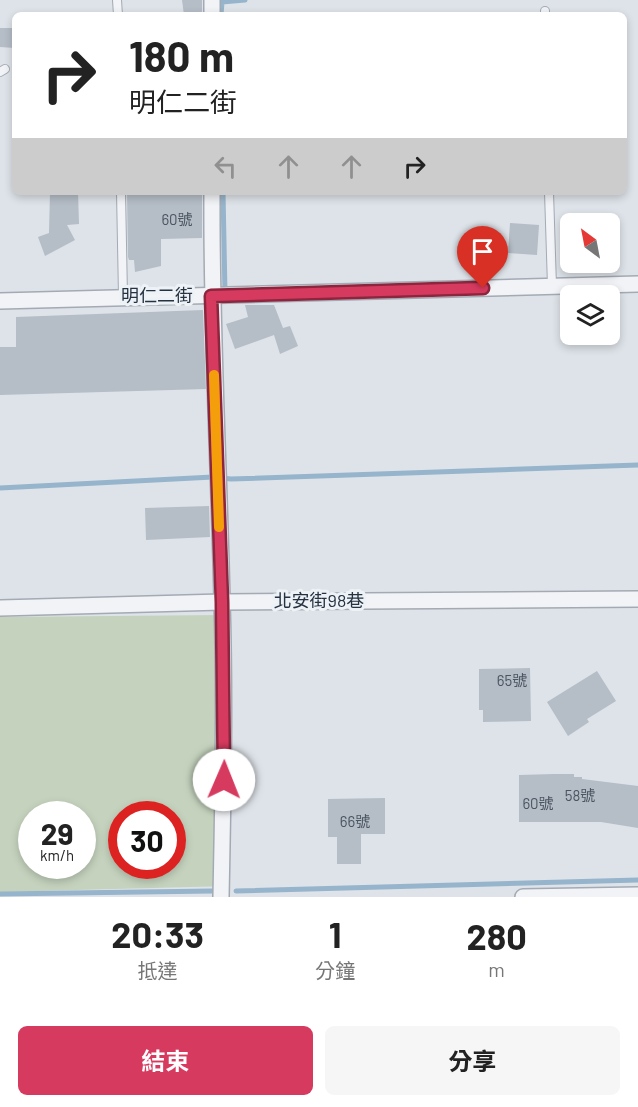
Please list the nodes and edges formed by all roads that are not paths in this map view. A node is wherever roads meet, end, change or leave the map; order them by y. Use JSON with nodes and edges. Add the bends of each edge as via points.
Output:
{"nodes":[{"id":1,"x":121,"y":195,"type":"edge"},
{"id":2,"x":212,"y":195,"type":"edge"},
{"id":3,"x":549,"y":195,"type":"edge"},
{"id":4,"x":638,"y":284,"type":"edge"},
{"id":5,"x":552,"y":286,"type":"junction"},
{"id":6,"x":123,"y":296,"type":"junction"},
{"id":7,"x":211,"y":296,"type":"junction"},
{"id":8,"x":0,"y":301,"type":"edge"},
{"id":9,"x":638,"y":598,"type":"edge"},
{"id":10,"x":222,"y":602,"type":"junction"},
{"id":11,"x":0,"y":608,"type":"edge"},
{"id":12,"x":638,"y":895,"type":"edge"},
{"id":13,"x":220,"y":897,"type":"edge"},
{"id":14,"x":523,"y":897,"type":"edge"}],
"edges":[{"from":1,"to":6,"type":"lane"},
{"from":2,"to":7,"type":"street"},
{"from":3,"to":5,"type":"lane"},
{"from":4,"to":5,"type":"street","name":"明仁二街"},
{"from":5,"to":7,"type":"street","name":"明仁二街"},
{"from":6,"to":7,"type":"street","name":"明仁二街"},
{"from":6,"to":8,"type":"street","name":"明仁二街"},
{"from":7,"to":10,"type":"street"},
{"from":9,"to":10,"type":"street","name":"北安街98巷"},
{"from":10,"to":11,"type":"street","name":"北安街98巷"},
{"from":10,"to":13,"type":"street","via":[[224,757]]},
{"from":12,"to":14,"type":"street"}]}
